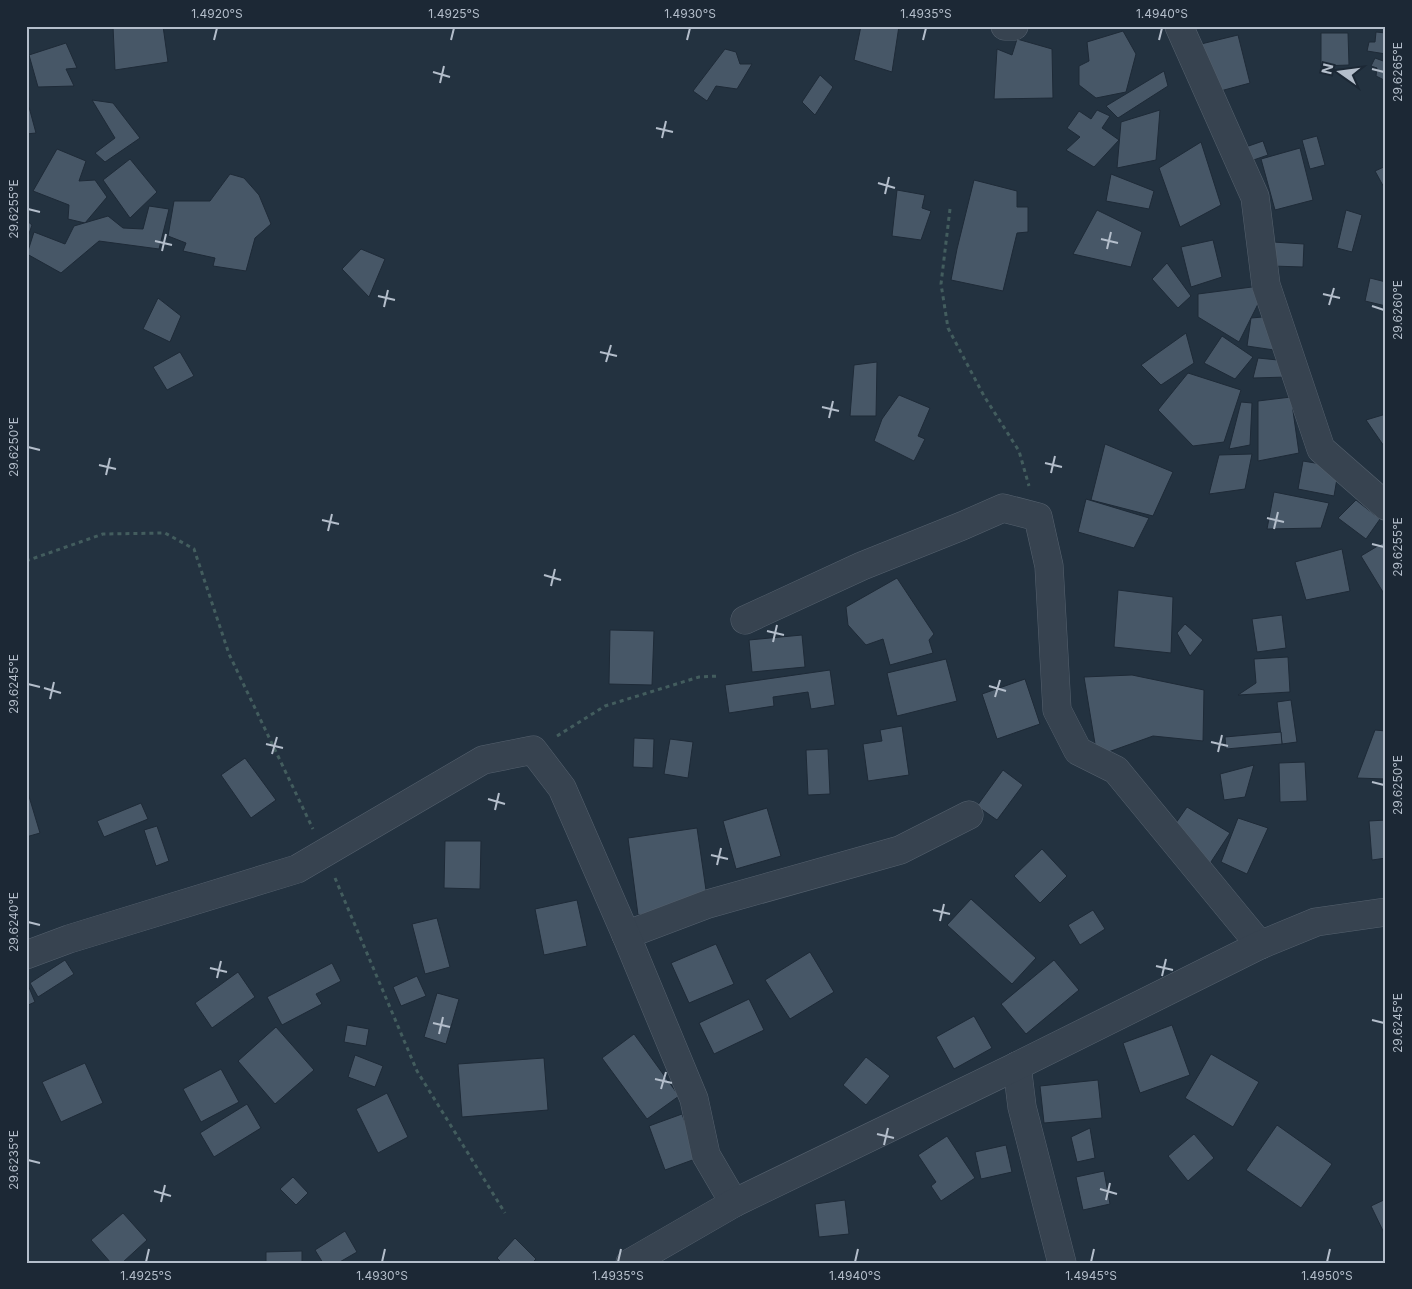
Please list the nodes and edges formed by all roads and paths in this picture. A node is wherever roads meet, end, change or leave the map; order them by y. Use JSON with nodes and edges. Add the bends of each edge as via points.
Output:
{"nodes":[{"id":1,"x":1005,"y":26,"type":"edge"},
{"id":2,"x":1014,"y":26,"type":"edge"},
{"id":3,"x":1179,"y":26,"type":"edge"},
{"id":4,"x":950,"y":209,"type":"dead end"},
{"id":5,"x":1386,"y":506,"type":"edge"},
{"id":6,"x":1038,"y":517,"type":"junction"},
{"id":7,"x":26,"y":561,"type":"edge"},
{"id":8,"x":745,"y":620,"type":"dead end"},
{"id":9,"x":719,"y":676,"type":"dead end"},
{"id":10,"x":533,"y":750,"type":"junction"},
{"id":11,"x":969,"y":816,"type":"dead end"},
{"id":12,"x":324,"y":853,"type":"junction"},
{"id":13,"x":1386,"y":912,"type":"edge"},
{"id":14,"x":626,"y":936,"type":"junction"},
{"id":15,"x":1260,"y":945,"type":"junction"},
{"id":16,"x":26,"y":955,"type":"edge"},
{"id":17,"x":1017,"y":1066,"type":"junction"},
{"id":18,"x":734,"y":1203,"type":"junction"},
{"id":19,"x":505,"y":1213,"type":"dead end"},
{"id":20,"x":630,"y":1263,"type":"edge"},
{"id":21,"x":1062,"y":1263,"type":"edge"}],
"edges":[{"from":1,"to":2,"type":"street"},
{"from":3,"to":5,"type":"street","via":[[1255,197],[1266,285],[1321,449]]},
{"from":4,"to":6,"type":"path","via":[[941,284],[948,328],[1018,451]]},
{"from":6,"to":8,"type":"street","via":[[1003,508],[862,566]]},
{"from":6,"to":15,"type":"street","via":[[1049,566],[1057,710],[1078,751],[1116,770]]},
{"from":7,"to":12,"type":"path","via":[[103,534],[165,533],[194,549],[229,654]]},
{"from":9,"to":10,"type":"path","via":[[699,677],[605,706]]},
{"from":10,"to":12,"type":"street","via":[[483,760]]},
{"from":10,"to":14,"type":"street","via":[[562,788]]},
{"from":11,"to":14,"type":"street","via":[[900,850],[708,904]]},
{"from":12,"to":16,"type":"street","via":[[297,869]]},
{"from":12,"to":19,"type":"path","via":[[417,1072]]},
{"from":13,"to":15,"type":"street","via":[[1316,922]]},
{"from":14,"to":18,"type":"street","via":[[694,1099],[706,1155]]},
{"from":15,"to":17,"type":"street"},
{"from":17,"to":18,"type":"street"},
{"from":17,"to":21,"type":"street","via":[[1022,1107]]},
{"from":18,"to":20,"type":"street"}]}
